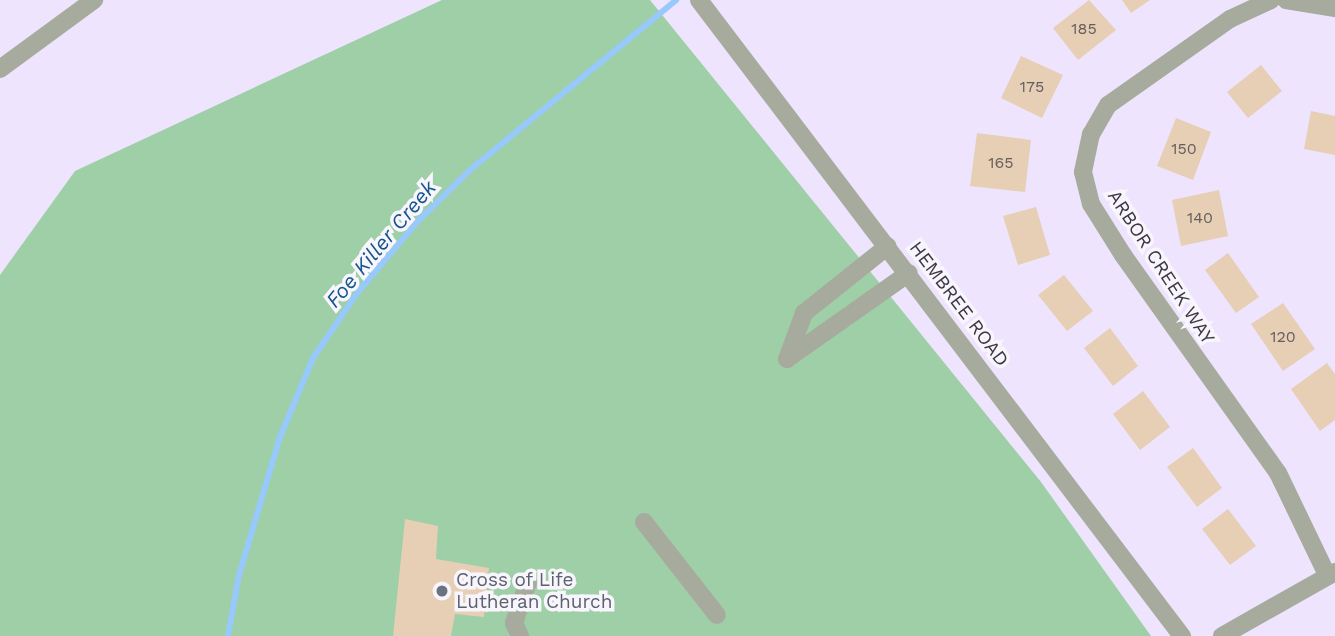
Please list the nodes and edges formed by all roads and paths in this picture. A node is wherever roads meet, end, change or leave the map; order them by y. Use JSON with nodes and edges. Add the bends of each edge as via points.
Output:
{"nodes":[{"id":1,"x":94,"y":0,"type":"edge"},
{"id":2,"x":699,"y":0,"type":"edge"},
{"id":3,"x":1271,"y":0,"type":"edge"},
{"id":4,"x":1286,"y":0,"type":"edge"},
{"id":5,"x":1335,"y":8,"type":"edge"},
{"id":6,"x":0,"y":69,"type":"edge"},
{"id":7,"x":888,"y":246,"type":"junction"},
{"id":8,"x":909,"y":273,"type":"junction"},
{"id":9,"x":644,"y":522,"type":"dead end"},
{"id":10,"x":1331,"y":574,"type":"edge"},
{"id":11,"x":528,"y":582,"type":"dead end"},
{"id":12,"x":717,"y":615,"type":"dead end"},
{"id":13,"x":520,"y":636,"type":"edge"},
{"id":14,"x":1181,"y":636,"type":"edge"},
{"id":15,"x":1222,"y":636,"type":"edge"}],
"edges":[{"from":1,"to":6,"type":"street"},
{"from":2,"to":7,"type":"street","name":"HEMBREE ROAD"},
{"from":3,"to":10,"type":"street","name":"ARBOR CREEK WAY","via":[[1230,19],[1108,105],[1091,134],[1083,172],[1091,204],[1278,473]]},
{"from":4,"to":5,"type":"street"},
{"from":7,"to":8,"type":"street","name":"HEMBREE ROAD"},
{"from":7,"to":8,"type":"street","via":[[804,313],[787,359]]},
{"from":8,"to":14,"type":"street","name":"HEMBREE ROAD"},
{"from":9,"to":12,"type":"street"},
{"from":10,"to":15,"type":"street"},
{"from":11,"to":13,"type":"street","via":[[514,623]]}]}
